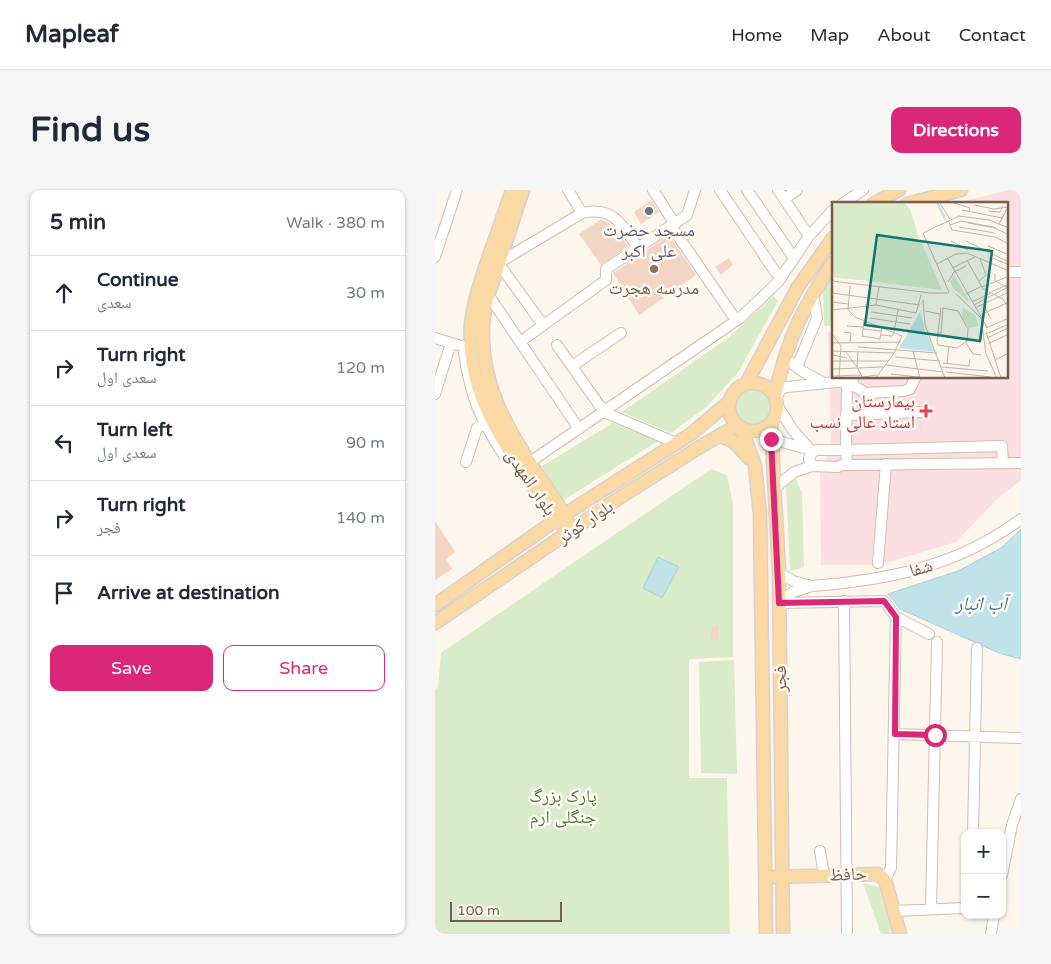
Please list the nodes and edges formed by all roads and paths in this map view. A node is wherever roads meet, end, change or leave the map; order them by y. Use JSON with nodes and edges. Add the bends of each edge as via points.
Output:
{"nodes":[{"id":1,"x":457,"y":190,"type":"edge"},
{"id":2,"x":519,"y":190,"type":"edge"},
{"id":3,"x":568,"y":190,"type":"edge"},
{"id":4,"x":653,"y":190,"type":"edge"},
{"id":5,"x":695,"y":190,"type":"edge"},
{"id":6,"x":720,"y":190,"type":"edge"},
{"id":7,"x":747,"y":190,"type":"edge"},
{"id":8,"x":797,"y":190,"type":"edge"},
{"id":9,"x":863,"y":190,"type":"edge"},
{"id":10,"x":899,"y":190,"type":"edge"},
{"id":11,"x":954,"y":191,"type":"edge"},
{"id":12,"x":781,"y":195,"type":"edge"},
{"id":13,"x":845,"y":197,"type":"edge"},
{"id":14,"x":877,"y":202,"type":"edge"},
{"id":15,"x":914,"y":202,"type":"edge"},
{"id":16,"x":832,"y":211,"type":"edge"},
{"id":17,"x":582,"y":213,"type":"junction"},
{"id":18,"x":673,"y":225,"type":"junction"},
{"id":19,"x":809,"y":236,"type":"junction"},
{"id":20,"x":832,"y":239,"type":"edge"},
{"id":21,"x":638,"y":248,"type":"junction"},
{"id":22,"x":435,"y":257,"type":"edge"},
{"id":23,"x":794,"y":258,"type":"junction"},
{"id":24,"x":499,"y":263,"type":"junction"},
{"id":25,"x":832,"y":264,"type":"edge"},
{"id":26,"x":776,"y":273,"type":"dead end"},
{"id":27,"x":813,"y":292,"type":"junction"},
{"id":28,"x":489,"y":296,"type":"junction"},
{"id":29,"x":737,"y":320,"type":"junction"},
{"id":30,"x":543,"y":325,"type":"junction"},
{"id":31,"x":776,"y":327,"type":"junction"},
{"id":32,"x":477,"y":330,"type":"junction"},
{"id":33,"x":621,"y":333,"type":"dead end"},
{"id":34,"x":792,"y":334,"type":"junction"},
{"id":35,"x":435,"y":338,"type":"edge"},
{"id":36,"x":520,"y":342,"type":"junction"},
{"id":37,"x":451,"y":343,"type":"junction"},
{"id":38,"x":557,"y":345,"type":"dead end"},
{"id":39,"x":468,"y":351,"type":"junction"},
{"id":40,"x":784,"y":355,"type":"junction"},
{"id":41,"x":572,"y":366,"type":"junction"},
{"id":42,"x":797,"y":367,"type":"junction"},
{"id":43,"x":915,"y":379,"type":"edge"},
{"id":44,"x":850,"y":380,"type":"edge"},
{"id":45,"x":825,"y":383,"type":"junction"},
{"id":46,"x":746,"y":384,"type":"junction"},
{"id":47,"x":435,"y":394,"type":"edge"},
{"id":48,"x":776,"y":399,"type":"junction"},
{"id":49,"x":730,"y":401,"type":"junction"},
{"id":50,"x":604,"y":412,"type":"junction"},
{"id":51,"x":922,"y":412,"type":"dead end"},
{"id":52,"x":847,"y":415,"type":"junction"},
{"id":53,"x":487,"y":422,"type":"junction"},
{"id":54,"x":771,"y":423,"type":"junction"},
{"id":55,"x":739,"y":426,"type":"junction"},
{"id":56,"x":579,"y":429,"type":"junction"},
{"id":57,"x":720,"y":436,"type":"junction"},
{"id":58,"x":771,"y":439,"type":"junction"},
{"id":59,"x":676,"y":443,"type":"junction"},
{"id":60,"x":958,"y":446,"type":"junction"},
{"id":61,"x":846,"y":450,"type":"junction"},
{"id":62,"x":812,"y":452,"type":"junction"},
{"id":63,"x":505,"y":457,"type":"dead end"},
{"id":64,"x":465,"y":462,"type":"dead end"},
{"id":65,"x":530,"y":462,"type":"junction"},
{"id":66,"x":1021,"y":462,"type":"edge"},
{"id":67,"x":959,"y":463,"type":"junction"},
{"id":68,"x":1003,"y":463,"type":"junction"},
{"id":69,"x":886,"y":464,"type":"junction"},
{"id":70,"x":755,"y":466,"type":"junction"},
{"id":71,"x":812,"y":466,"type":"junction"},
{"id":72,"x":844,"y":466,"type":"junction"},
{"id":73,"x":775,"y":488,"type":"junction"},
{"id":74,"x":561,"y":517,"type":"junction"},
{"id":75,"x":1021,"y":519,"type":"edge"},
{"id":76,"x":571,"y":531,"type":"junction"},
{"id":77,"x":878,"y":563,"type":"dead end"},
{"id":78,"x":779,"y":572,"type":"junction"},
{"id":79,"x":811,"y":586,"type":"junction"},
{"id":80,"x":844,"y":601,"type":"junction"},
{"id":81,"x":779,"y":603,"type":"junction"},
{"id":82,"x":435,"y":605,"type":"edge"},
{"id":83,"x":896,"y":617,"type":"junction"},
{"id":84,"x":435,"y":623,"type":"edge"},
{"id":85,"x":977,"y":648,"type":"dead end"},
{"id":86,"x":895,"y":734,"type":"junction"},
{"id":87,"x":935,"y":735,"type":"junction"},
{"id":88,"x":975,"y":736,"type":"junction"},
{"id":89,"x":1021,"y":738,"type":"edge"},
{"id":90,"x":1021,"y":799,"type":"edge"},
{"id":91,"x":1017,"y":825,"type":"edge"},
{"id":92,"x":973,"y":829,"type":"edge"},
{"id":93,"x":820,"y":851,"type":"dead end"},
{"id":94,"x":847,"y":874,"type":"junction"},
{"id":95,"x":1002,"y":874,"type":"edge"},
{"id":96,"x":824,"y":875,"type":"junction"},
{"id":97,"x":765,"y":877,"type":"junction"},
{"id":98,"x":782,"y":877,"type":"junction"},
{"id":99,"x":885,"y":880,"type":"junction"},
{"id":100,"x":931,"y":908,"type":"junction"},
{"id":101,"x":961,"y":908,"type":"edge"},
{"id":102,"x":893,"y":911,"type":"junction"},
{"id":103,"x":993,"y":919,"type":"edge"},
{"id":104,"x":766,"y":934,"type":"edge"},
{"id":105,"x":783,"y":934,"type":"edge"},
{"id":106,"x":847,"y":934,"type":"edge"},
{"id":107,"x":900,"y":934,"type":"edge"},
{"id":108,"x":991,"y":934,"type":"edge"}],
"edges":[{"from":1,"to":22,"type":"street"},
{"from":2,"to":24,"type":"main road","name":"بلوار المهدی"},
{"from":2,"to":32,"type":"main road","name":"بلوار المهدی","via":[[474,306]]},
{"from":3,"to":17,"type":"street"},
{"from":4,"to":18,"type":"street"},
{"from":5,"to":18,"type":"street","via":[[687,215]]},
{"from":6,"to":26,"type":"street"},
{"from":7,"to":23,"type":"street"},
{"from":8,"to":12,"type":"street"},
{"from":9,"to":13,"type":"street"},
{"from":10,"to":14,"type":"main road"},
{"from":11,"to":15,"type":"main road"},
{"from":12,"to":19,"type":"street"},
{"from":16,"to":19,"type":"street"},
{"from":17,"to":21,"type":"street","via":[[595,210],[609,214],[620,222]]},
{"from":17,"to":24,"type":"street"},
{"from":18,"to":21,"type":"street"},
{"from":18,"to":29,"type":"street"},
{"from":19,"to":23,"type":"street"},
{"from":20,"to":31,"type":"main road","via":[[798,287]]},
{"from":21,"to":30,"type":"street","via":[[606,269],[606,280]]},
{"from":23,"to":29,"type":"street","via":[[778,282]]},
{"from":24,"to":28,"type":"main road","name":"بلوار المهدی"},
{"from":24,"to":30,"type":"street"},
{"from":25,"to":27,"type":"main road"},
{"from":27,"to":34,"type":"main road"},
{"from":27,"to":42,"type":"street","via":[[817,318]]},
{"from":28,"to":32,"type":"main road","name":"بلوار المهدی"},
{"from":28,"to":36,"type":"street"},
{"from":29,"to":50,"type":"street"},
{"from":30,"to":36,"type":"street"},
{"from":31,"to":34,"type":"main road","via":[[782,336]]},
{"from":31,"to":46,"type":"main road"},
{"from":32,"to":39,"type":"main road","name":"بلوار المهدی"},
{"from":32,"to":65,"type":"main road","name":"بلوار المهدی","via":[[495,404]]},
{"from":33,"to":41,"type":"street"},
{"from":34,"to":40,"type":"main road"},
{"from":35,"to":37,"type":"street"},
{"from":36,"to":56,"type":"street"},
{"from":37,"to":39,"type":"street"},
{"from":37,"to":47,"type":"street"},
{"from":38,"to":41,"type":"street"},
{"from":39,"to":53,"type":"main road","name":"بلوار المهدی"},
{"from":40,"to":42,"type":"street"},
{"from":40,"to":48,"type":"main road"},
{"from":41,"to":50,"type":"street"},
{"from":42,"to":45,"type":"street"},
{"from":43,"to":44,"type":"street","via":[[910,389],[904,391],[866,394]]},
{"from":44,"to":45,"type":"street"},
{"from":44,"to":52,"type":"street"},
{"from":45,"to":48,"type":"street","via":[[787,386],[781,389]]},
{"from":46,"to":48,"type":"main road","via":[[765,385]]},
{"from":46,"to":49,"type":"main road","via":[[733,394]]},
{"from":48,"to":54,"type":"main road","via":[[775,418]]},
{"from":48,"to":62,"type":"street","via":[[792,429]]},
{"from":49,"to":55,"type":"main road","via":[[731,414]]},
{"from":49,"to":59,"type":"main road","name":"بلوار کوثر","via":[[711,419]]},
{"from":50,"to":56,"type":"street"},
{"from":50,"to":59,"type":"street"},
{"from":51,"to":52,"type":"street"},
{"from":52,"to":61,"type":"street"},
{"from":53,"to":63,"type":"street"},
{"from":53,"to":64,"type":"street","via":[[477,428]]},
{"from":53,"to":74,"type":"main road","name":"بلوار المهدی"},
{"from":54,"to":55,"type":"main road","via":[[756,430]]},
{"from":54,"to":58,"type":"main road","name":"فجر"},
{"from":55,"to":57,"type":"main road","name":"بلوار کوثر"},
{"from":55,"to":70,"type":"main road","name":"فجر"},
{"from":56,"to":65,"type":"street"},
{"from":57,"to":70,"type":"main road","via":[[733,441]]},
{"from":57,"to":76,"type":"main road","name":"بلوار کوثر"},
{"from":58,"to":62,"type":"street"},
{"from":58,"to":73,"type":"main road","name":"فجر"},
{"from":59,"to":74,"type":"main road","name":"بلوار کوثر"},
{"from":60,"to":61,"type":"street"},
{"from":60,"to":67,"type":"street"},
{"from":60,"to":68,"type":"street","via":[[1002,446]]},
{"from":61,"to":62,"type":"street"},
{"from":61,"to":72,"type":"street","via":[[847,463]]},
{"from":62,"to":71,"type":"street","via":[[809,459]]},
{"from":65,"to":74,"type":"main road","name":"بلوار المهدی"},
{"from":66,"to":68,"type":"street"},
{"from":67,"to":68,"type":"street"},
{"from":67,"to":69,"type":"street"},
{"from":69,"to":72,"type":"street"},
{"from":69,"to":77,"type":"street"},
{"from":70,"to":97,"type":"main road","name":"فجر","via":[[761,539]]},
{"from":71,"to":72,"type":"street"},
{"from":71,"to":73,"type":"street","via":[[794,472]]},
{"from":73,"to":78,"type":"main road","name":"فجر"},
{"from":74,"to":76,"type":"main road","name":"بلوار المهدی"},
{"from":74,"to":82,"type":"main road","name":"بلوار کوثر"},
{"from":75,"to":79,"type":"street","name":"شفا","via":[[969,552],[933,565],[888,577]]},
{"from":76,"to":84,"type":"main road","name":"بلوار کوثر"},
{"from":78,"to":79,"type":"street","via":[[793,581]]},
{"from":78,"to":81,"type":"main road","name":"فجر"},
{"from":79,"to":81,"type":"street","via":[[793,592]]},
{"from":80,"to":81,"type":"street"},
{"from":80,"to":83,"type":"street","via":[[884,601]]},
{"from":80,"to":94,"type":"street"},
{"from":81,"to":98,"type":"main road","name":"فجر"},
{"from":83,"to":86,"type":"street"},
{"from":83,"to":87,"type":"street","via":[[933,638]]},
{"from":85,"to":88,"type":"street"},
{"from":86,"to":87,"type":"street"},
{"from":86,"to":99,"type":"street","via":[[891,868]]},
{"from":87,"to":88,"type":"street"},
{"from":87,"to":100,"type":"street"},
{"from":88,"to":89,"type":"street"},
{"from":88,"to":92,"type":"street"},
{"from":90,"to":91,"type":"street"},
{"from":91,"to":95,"type":"street"},
{"from":93,"to":96,"type":"street"},
{"from":94,"to":96,"type":"main road","name":"حافظ"},
{"from":94,"to":99,"type":"main road","name":"حافظ","via":[[878,874]]},
{"from":94,"to":106,"type":"street"},
{"from":96,"to":98,"type":"main road","name":"حافظ"},
{"from":97,"to":98,"type":"main road","name":"حافظ"},
{"from":97,"to":104,"type":"main road","name":"فجر"},
{"from":98,"to":105,"type":"main road","name":"فجر"},
{"from":99,"to":102,"type":"main road","name":"حافظ"},
{"from":100,"to":101,"type":"street"},
{"from":100,"to":102,"type":"street"},
{"from":102,"to":107,"type":"main road","name":"حافظ"},
{"from":103,"to":108,"type":"street"}]}
